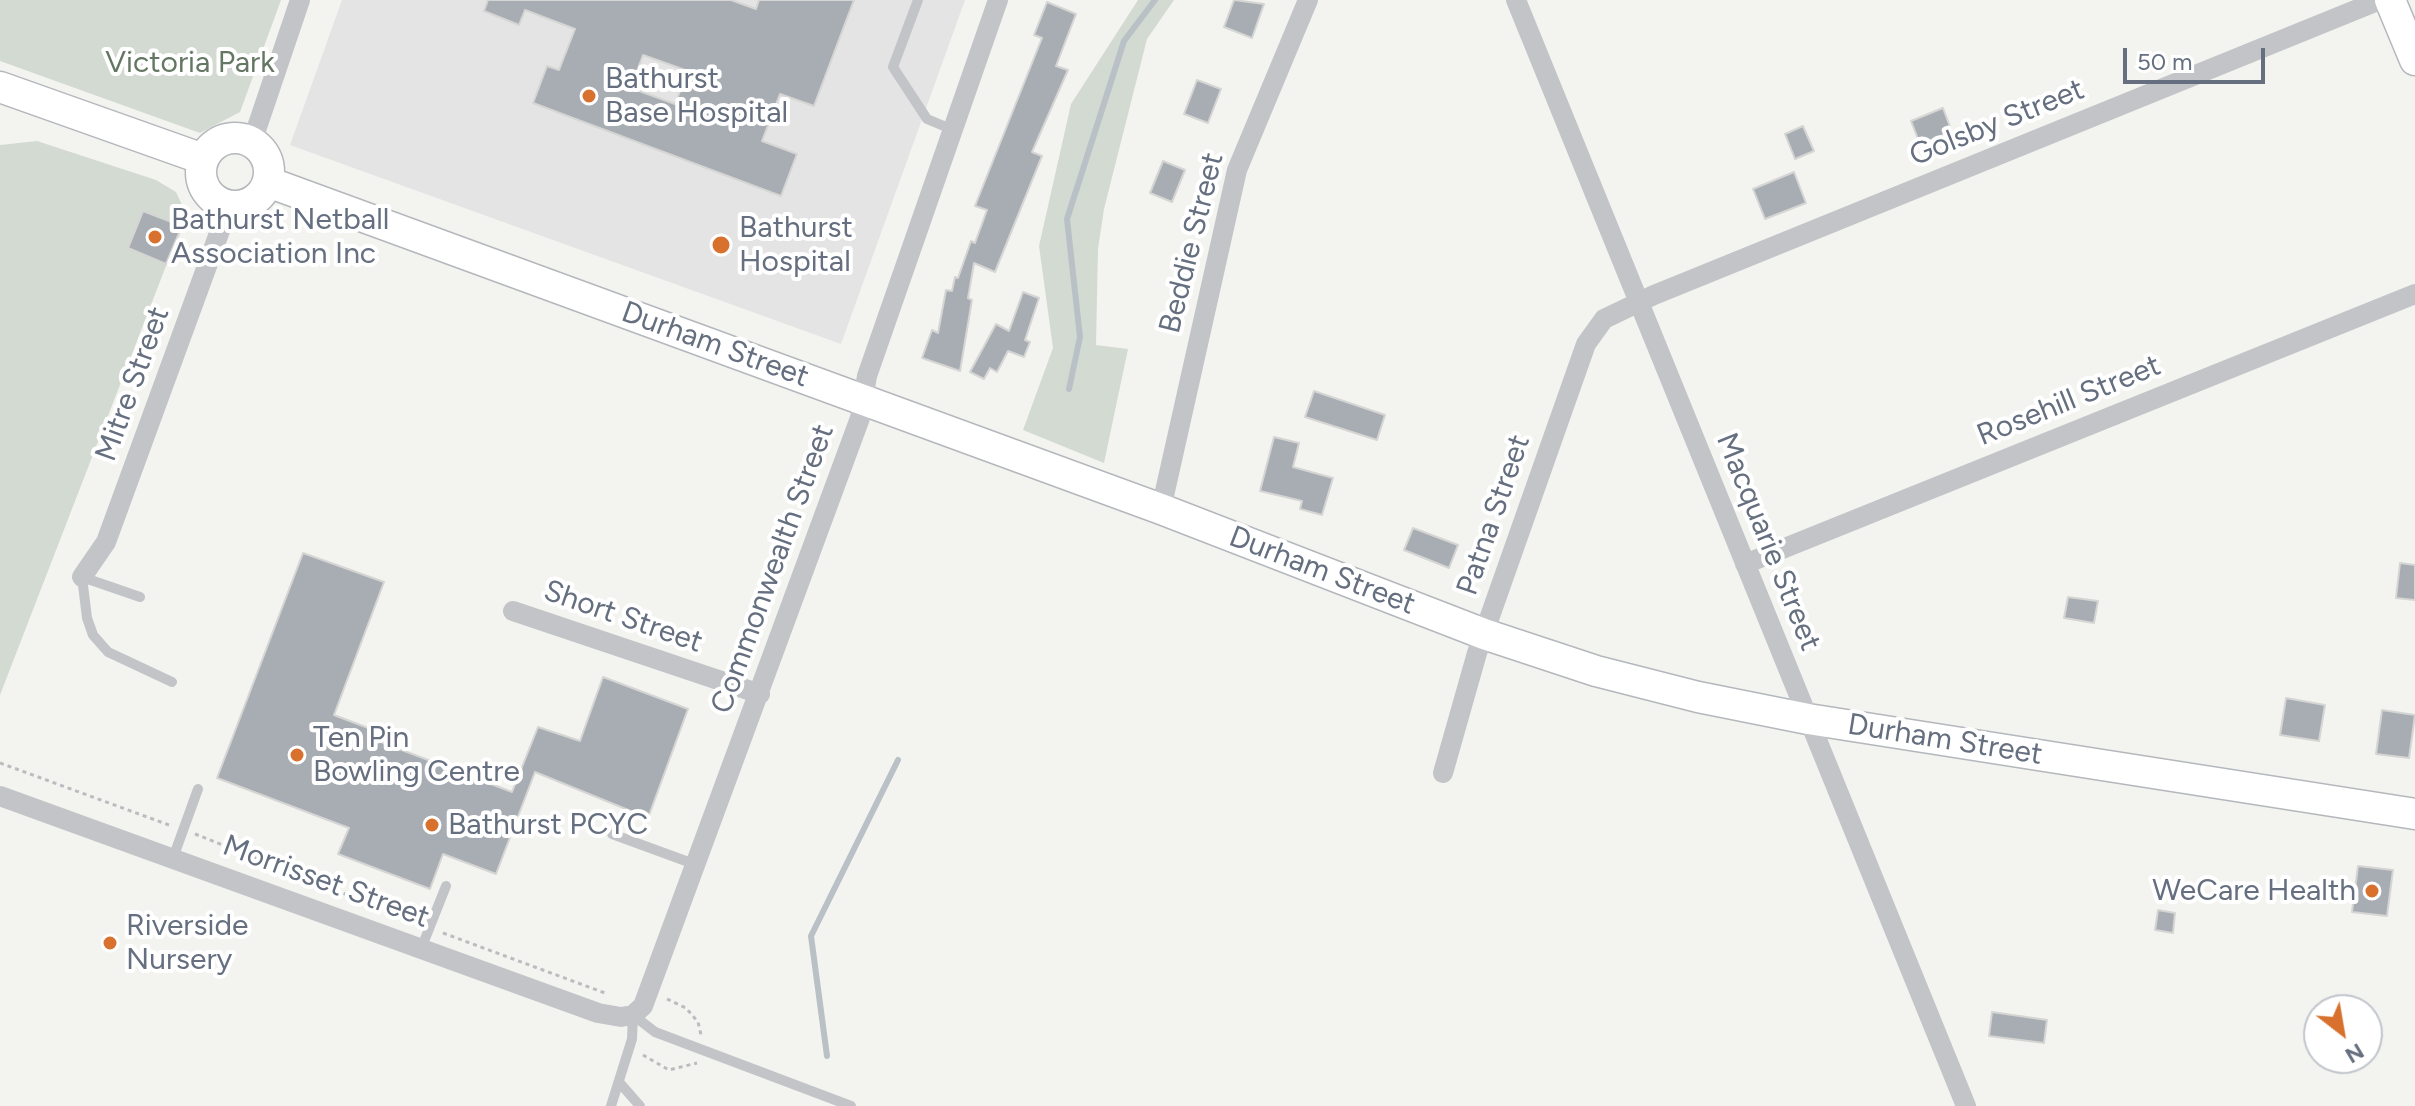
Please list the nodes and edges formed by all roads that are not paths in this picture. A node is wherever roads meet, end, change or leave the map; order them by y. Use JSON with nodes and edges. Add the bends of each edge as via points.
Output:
{"nodes":[{"id":1,"x":300,"y":0,"type":"edge"},
{"id":2,"x":918,"y":0,"type":"edge"},
{"id":3,"x":998,"y":0,"type":"edge"},
{"id":4,"x":1308,"y":0,"type":"edge"},
{"id":5,"x":1516,"y":0,"type":"edge"},
{"id":6,"x":2380,"y":0,"type":"edge"},
{"id":7,"x":2390,"y":0,"type":"edge"},
{"id":8,"x":2415,"y":60,"type":"edge"},
{"id":9,"x":0,"y":87,"type":"edge"},
{"id":10,"x":951,"y":129,"type":"junction"},
{"id":11,"x":252,"y":142,"type":"junction"},
{"id":12,"x":203,"y":159,"type":"junction"},
{"id":13,"x":268,"y":182,"type":"junction"},
{"id":14,"x":229,"y":206,"type":"junction"},
{"id":15,"x":2415,"y":294,"type":"edge"},
{"id":16,"x":1637,"y":301,"type":"junction"},
{"id":17,"x":863,"y":399,"type":"junction"},
{"id":18,"x":1161,"y":509,"type":"junction"},
{"id":19,"x":1745,"y":564,"type":"junction"},
{"id":20,"x":82,"y":577,"type":"junction"},
{"id":21,"x":140,"y":597,"type":"dead end"},
{"id":22,"x":513,"y":611,"type":"dead end"},
{"id":23,"x":1484,"y":634,"type":"junction"},
{"id":24,"x":172,"y":682,"type":"dead end"},
{"id":25,"x":760,"y":694,"type":"junction"},
{"id":26,"x":1808,"y":719,"type":"junction"},
{"id":27,"x":1443,"y":773,"type":"dead end"},
{"id":28,"x":198,"y":789,"type":"dead end"},
{"id":29,"x":0,"y":796,"type":"edge"},
{"id":30,"x":2415,"y":814,"type":"edge"},
{"id":31,"x":612,"y":834,"type":"dead end"},
{"id":32,"x":173,"y":858,"type":"junction"},
{"id":33,"x":694,"y":864,"type":"junction"},
{"id":34,"x":446,"y":886,"type":"dead end"},
{"id":35,"x":421,"y":949,"type":"junction"},
{"id":36,"x":641,"y":1004,"type":"junction"},
{"id":37,"x":619,"y":1082,"type":"junction"},
{"id":38,"x":611,"y":1106,"type":"edge"},
{"id":39,"x":640,"y":1106,"type":"edge"},
{"id":40,"x":851,"y":1106,"type":"edge"},
{"id":41,"x":1966,"y":1106,"type":"edge"}],
"edges":[{"from":1,"to":11,"type":"street"},
{"from":2,"to":10,"type":"lane","via":[[893,67],[927,119]]},
{"from":3,"to":10,"type":"street","name":"Commonwealth Street"},
{"from":4,"to":18,"type":"street","name":"Beddie Street","via":[[1237,170]]},
{"from":5,"to":16,"type":"street","name":"Macquarie Street"},
{"from":6,"to":16,"type":"street","name":"Golsby Street"},
{"from":7,"to":8,"type":"main road"},
{"from":9,"to":12,"type":"main road"},
{"from":10,"to":17,"type":"street","name":"Commonwealth Street"},
{"from":11,"to":12,"type":"main road","via":[[224,139]]},
{"from":11,"to":13,"type":"main road","via":[[265,155]]},
{"from":12,"to":14,"type":"main road","via":[[205,188]]},
{"from":13,"to":14,"type":"main road","via":[[257,199]]},
{"from":13,"to":17,"type":"main road","name":"Durham Street"},
{"from":14,"to":20,"type":"street","name":"Mitre Street","via":[[106,542]]},
{"from":15,"to":19,"type":"street","name":"Rosehill Street"},
{"from":16,"to":19,"type":"street","name":"Macquarie Street"},
{"from":16,"to":23,"type":"street","name":"Patna Street","via":[[1604,319],[1586,344]]},
{"from":17,"to":18,"type":"main road","name":"Durham Street"},
{"from":17,"to":25,"type":"street","name":"Commonwealth Street"},
{"from":18,"to":23,"type":"main road","name":"Durham Street"},
{"from":19,"to":26,"type":"street","name":"Macquarie Street"},
{"from":20,"to":21,"type":"lane"},
{"from":20,"to":24,"type":"lane","via":[[93,635],[108,652]]},
{"from":22,"to":25,"type":"street","name":"Short Street"},
{"from":23,"to":26,"type":"main road","name":"Durham Street","via":[[1611,674]]},
{"from":23,"to":27,"type":"street","name":"Patna Street"},
{"from":25,"to":33,"type":"street","name":"Commonwealth Street"},
{"from":26,"to":30,"type":"main road","name":"Durham Street"},
{"from":26,"to":41,"type":"street","name":"Macquarie Street"},
{"from":28,"to":32,"type":"lane"},
{"from":29,"to":32,"type":"street","name":"Morrisset Street"},
{"from":31,"to":33,"type":"lane"},
{"from":32,"to":35,"type":"street","name":"Morrisset Street"},
{"from":33,"to":36,"type":"street","name":"Commonwealth Street"},
{"from":34,"to":35,"type":"lane"},
{"from":35,"to":36,"type":"street","name":"Morrisset Street","via":[[598,1013],[621,1017]]},
{"from":36,"to":37,"type":"lane"},
{"from":36,"to":40,"type":"lane","via":[[655,1032]]},
{"from":37,"to":38,"type":"lane"},
{"from":37,"to":39,"type":"lane"}]}
